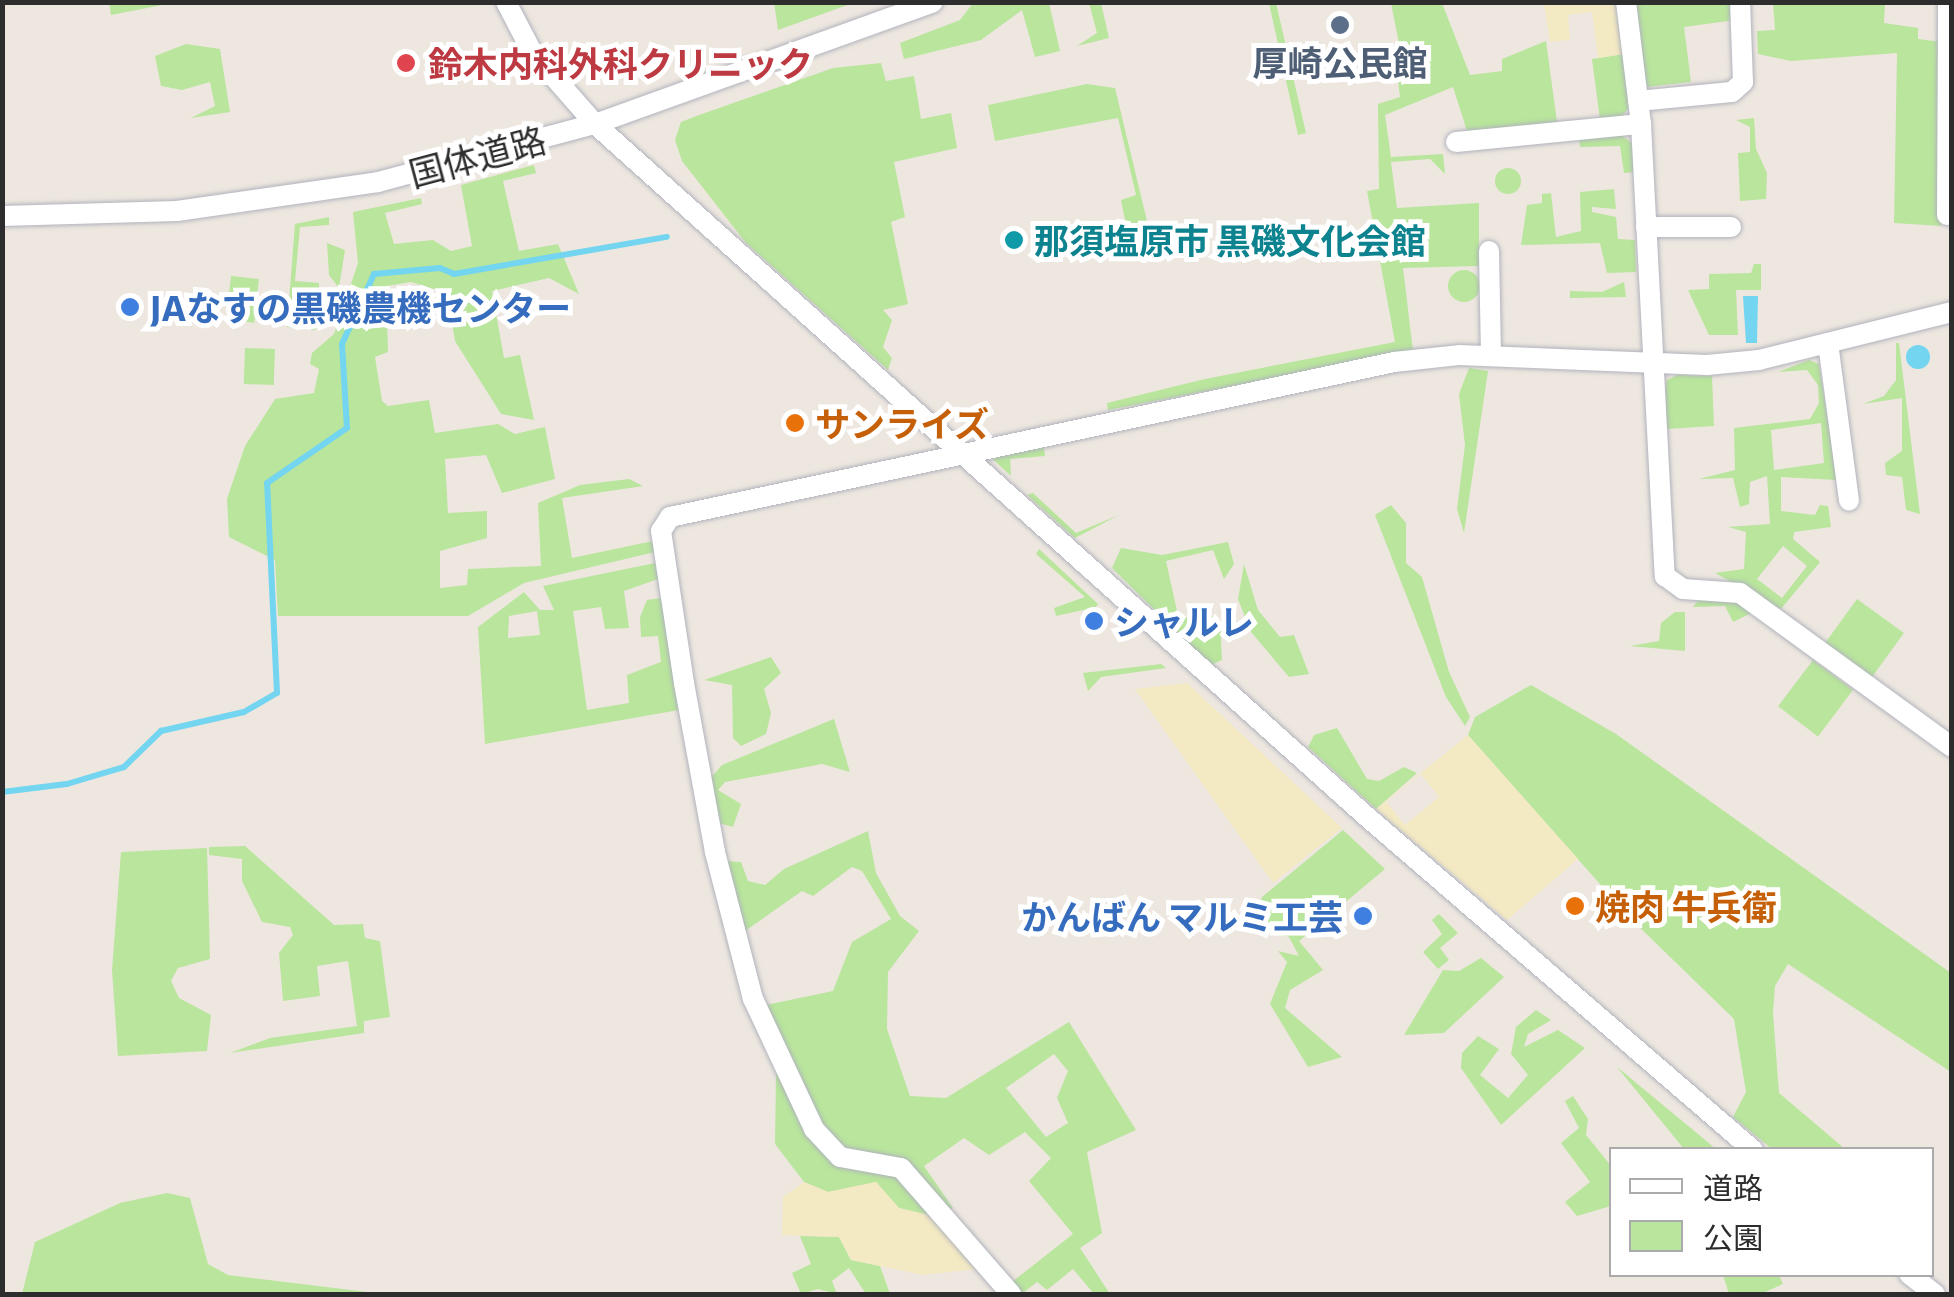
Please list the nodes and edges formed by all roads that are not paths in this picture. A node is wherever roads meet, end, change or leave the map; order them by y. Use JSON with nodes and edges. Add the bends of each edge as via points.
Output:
{"nodes":[{"id":1,"x":506,"y":2,"type":"edge"},
{"id":2,"x":932,"y":2,"type":"edge"},
{"id":3,"x":1626,"y":2,"type":"edge"},
{"id":4,"x":1740,"y":2,"type":"edge"},
{"id":5,"x":1948,"y":2,"type":"edge"},
{"id":6,"x":1638,"y":101,"type":"junction"},
{"id":7,"x":595,"y":124,"type":"junction"},
{"id":8,"x":1641,"y":124,"type":"junction"},
{"id":9,"x":1456,"y":142,"type":"dead end"},
{"id":10,"x":1947,"y":215,"type":"dead end"},
{"id":11,"x":2,"y":216,"type":"edge"},
{"id":12,"x":1730,"y":226,"type":"dead end"},
{"id":13,"x":1646,"y":227,"type":"junction"},
{"id":14,"x":1489,"y":251,"type":"dead end"},
{"id":15,"x":1952,"y":312,"type":"edge"},
{"id":16,"x":1828,"y":343,"type":"junction"},
{"id":17,"x":1491,"y":356,"type":"junction"},
{"id":18,"x":1652,"y":364,"type":"junction"},
{"id":19,"x":962,"y":450,"type":"junction"},
{"id":20,"x":1849,"y":501,"type":"dead end"},
{"id":21,"x":1952,"y":746,"type":"edge"},
{"id":22,"x":1751,"y":1147,"type":"edge"},
{"id":23,"x":1913,"y":1277,"type":"edge"},
{"id":24,"x":1002,"y":1292,"type":"edge"},
{"id":25,"x":1934,"y":1294,"type":"edge"}],
"edges":[{"from":1,"to":7,"type":"street","via":[[532,52]]},
{"from":2,"to":7,"type":"street","name":"国体道路"},
{"from":3,"to":6,"type":"street"},
{"from":4,"to":6,"type":"street","via":[[1744,82],[1732,92]]},
{"from":5,"to":10,"type":"street"},
{"from":6,"to":8,"type":"street"},
{"from":7,"to":11,"type":"street","name":"国体道路","via":[[308,195],[176,211]]},
{"from":7,"to":19,"type":"street"},
{"from":8,"to":9,"type":"street"},
{"from":8,"to":13,"type":"street"},
{"from":12,"to":13,"type":"street"},
{"from":13,"to":18,"type":"street"},
{"from":14,"to":17,"type":"street"},
{"from":15,"to":16,"type":"street"},
{"from":16,"to":18,"type":"street","via":[[1759,360]]},
{"from":16,"to":20,"type":"street"},
{"from":17,"to":18,"type":"street"},
{"from":17,"to":19,"type":"street","via":[[1394,362]]},
{"from":18,"to":21,"type":"street","via":[[1665,576],[1683,589],[1740,593]]},
{"from":19,"to":22,"type":"street","via":[[1366,816]]},
{"from":19,"to":24,"type":"street","via":[[680,512],[661,531],[715,852],[752,999],[814,1129],[840,1157],[901,1168]]},
{"from":23,"to":25,"type":"street"}]}
